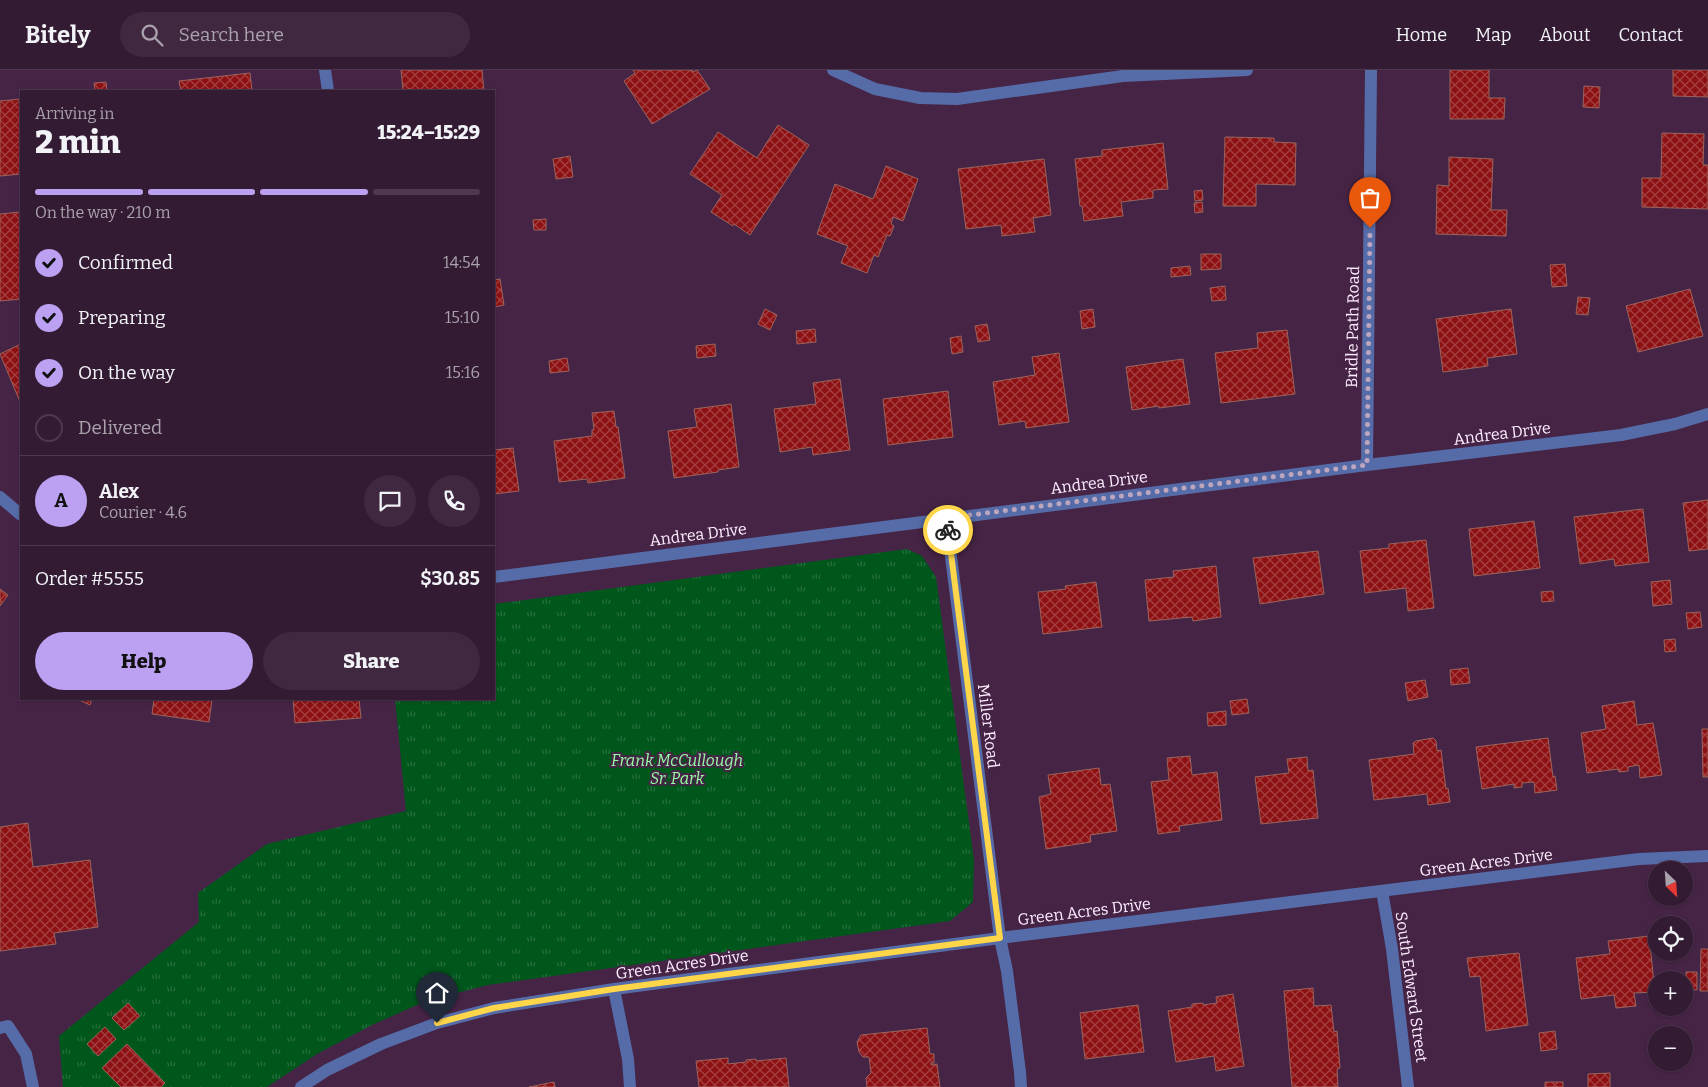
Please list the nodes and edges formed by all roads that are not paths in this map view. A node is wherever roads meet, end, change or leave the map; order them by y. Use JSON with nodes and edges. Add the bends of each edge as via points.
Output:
{"nodes":[{"id":1,"x":325,"y":70,"type":"edge"},
{"id":2,"x":833,"y":70,"type":"edge"},
{"id":3,"x":1247,"y":70,"type":"edge"},
{"id":4,"x":1371,"y":70,"type":"edge"},
{"id":5,"x":328,"y":90,"type":"edge"},
{"id":6,"x":1708,"y":414,"type":"edge"},
{"id":7,"x":1367,"y":465,"type":"junction"},
{"id":8,"x":0,"y":497,"type":"edge"},
{"id":9,"x":20,"y":514,"type":"edge"},
{"id":10,"x":946,"y":518,"type":"junction"},
{"id":11,"x":495,"y":577,"type":"edge"},
{"id":12,"x":1708,"y":856,"type":"edge"},
{"id":13,"x":1382,"y":891,"type":"junction"},
{"id":14,"x":1000,"y":938,"type":"junction"},
{"id":15,"x":614,"y":989,"type":"junction"},
{"id":16,"x":0,"y":1028,"type":"edge"},
{"id":17,"x":33,"y":1087,"type":"edge"},
{"id":18,"x":301,"y":1087,"type":"edge"},
{"id":19,"x":630,"y":1087,"type":"edge"},
{"id":20,"x":1020,"y":1087,"type":"edge"},
{"id":21,"x":1408,"y":1087,"type":"edge"}],
"edges":[{"from":1,"to":5,"type":"street"},
{"from":2,"to":3,"type":"street","via":[[875,89],[920,98],[957,99],[1123,76]]},
{"from":4,"to":7,"type":"street","name":"Bridle Path Road"},
{"from":6,"to":7,"type":"street","name":"Andrea Drive","via":[[1620,435]]},
{"from":7,"to":10,"type":"street","name":"Andrea Drive"},
{"from":8,"to":9,"type":"street"},
{"from":10,"to":11,"type":"street","name":"Andrea Drive"},
{"from":10,"to":14,"type":"street","name":"Miller Road"},
{"from":12,"to":13,"type":"street","name":"Green Acres Drive","via":[[1639,859]]},
{"from":13,"to":14,"type":"street","name":"Green Acres Drive"},
{"from":13,"to":21,"type":"street","name":"South Edward Street"},
{"from":14,"to":15,"type":"street","name":"Green Acres Drive"},
{"from":14,"to":20,"type":"street","name":"Miller Road"},
{"from":15,"to":18,"type":"street","name":"Green Acres Drive","via":[[494,1008],[437,1023],[380,1044],[327,1070]]},
{"from":15,"to":19,"type":"street","via":[[628,1058]]},
{"from":16,"to":17,"type":"street","via":[[8,1026],[26,1054]]}]}
